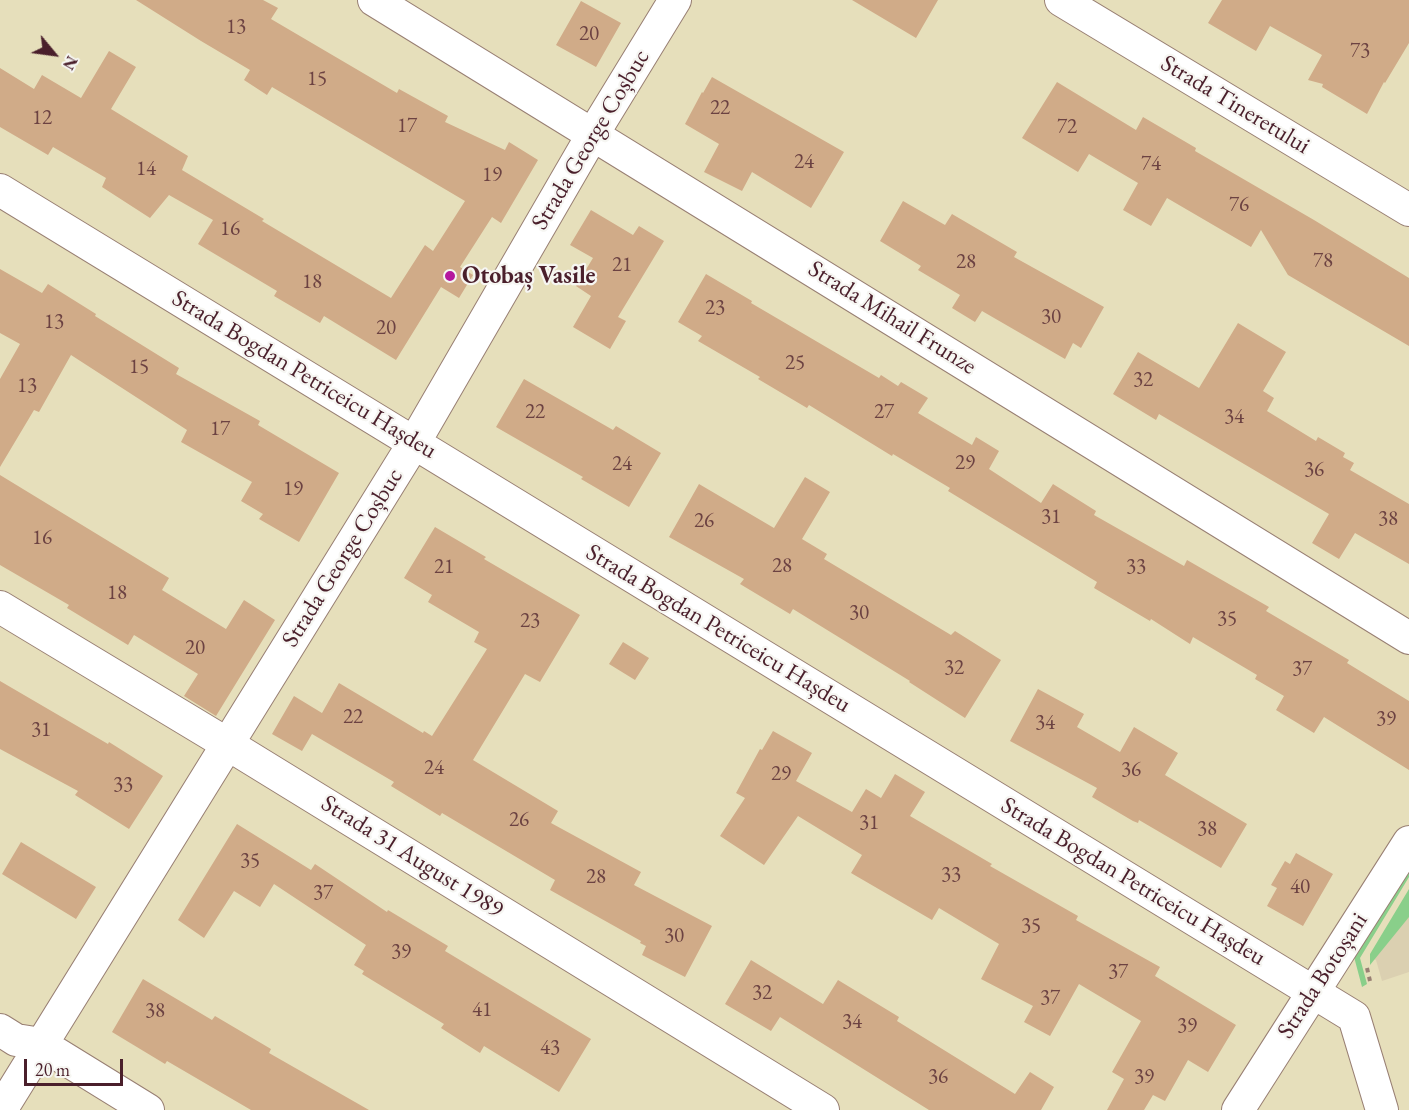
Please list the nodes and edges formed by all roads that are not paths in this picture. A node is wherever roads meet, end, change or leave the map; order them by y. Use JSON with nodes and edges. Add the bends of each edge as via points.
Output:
{"nodes":[{"id":1,"x":374,"y":0,"type":"edge"},
{"id":2,"x":675,"y":0,"type":"edge"},
{"id":3,"x":1061,"y":0,"type":"edge"},
{"id":4,"x":594,"y":134,"type":"junction"},
{"id":5,"x":0,"y":190,"type":"edge"},
{"id":6,"x":1409,"y":210,"type":"edge"},
{"id":7,"x":414,"y":443,"type":"junction"},
{"id":8,"x":0,"y":607,"type":"edge"},
{"id":9,"x":1409,"y":638,"type":"edge"},
{"id":10,"x":229,"y":744,"type":"junction"},
{"id":11,"x":1409,"y":842,"type":"edge"},
{"id":12,"x":1312,"y":992,"type":"junction"},
{"id":13,"x":0,"y":1030,"type":"edge"},
{"id":14,"x":41,"y":1044,"type":"junction"},
{"id":15,"x":1,"y":1110,"type":"edge"},
{"id":16,"x":148,"y":1110,"type":"edge"},
{"id":17,"x":823,"y":1110,"type":"edge"},
{"id":18,"x":1238,"y":1110,"type":"edge"},
{"id":19,"x":1382,"y":1110,"type":"edge"}],
"edges":[{"from":1,"to":4,"type":"street","name":"Strada Mihail Frunze"},
{"from":2,"to":4,"type":"street","name":"Strada George Coșbuc"},
{"from":3,"to":6,"type":"street","name":"Strada Tineretului"},
{"from":4,"to":7,"type":"street","name":"Strada George Coșbuc"},
{"from":4,"to":9,"type":"street","name":"Strada Mihail Frunze"},
{"from":5,"to":7,"type":"street","name":"Strada Bogdan Petriceicu Hașdeu"},
{"from":7,"to":10,"type":"street","name":"Strada George Coșbuc"},
{"from":7,"to":12,"type":"street","name":"Strada Bogdan Petriceicu Hașdeu"},
{"from":8,"to":10,"type":"street","name":"Strada 31 August 1989"},
{"from":10,"to":14,"type":"street","name":"Strada George Coșbuc"},
{"from":10,"to":17,"type":"street","name":"Strada 31 August 1989"},
{"from":11,"to":12,"type":"street","name":"Strada Botoșani"},
{"from":12,"to":18,"type":"street","name":"Strada Botoșani"},
{"from":12,"to":19,"type":"street","name":"Strada Bogdan Petriceicu Hașdeu","via":[[1354,1017]]},
{"from":13,"to":14,"type":"street","via":[[16,1040]]},
{"from":14,"to":15,"type":"street","name":"Strada George Coșbuc"},
{"from":14,"to":16,"type":"street"}]}
